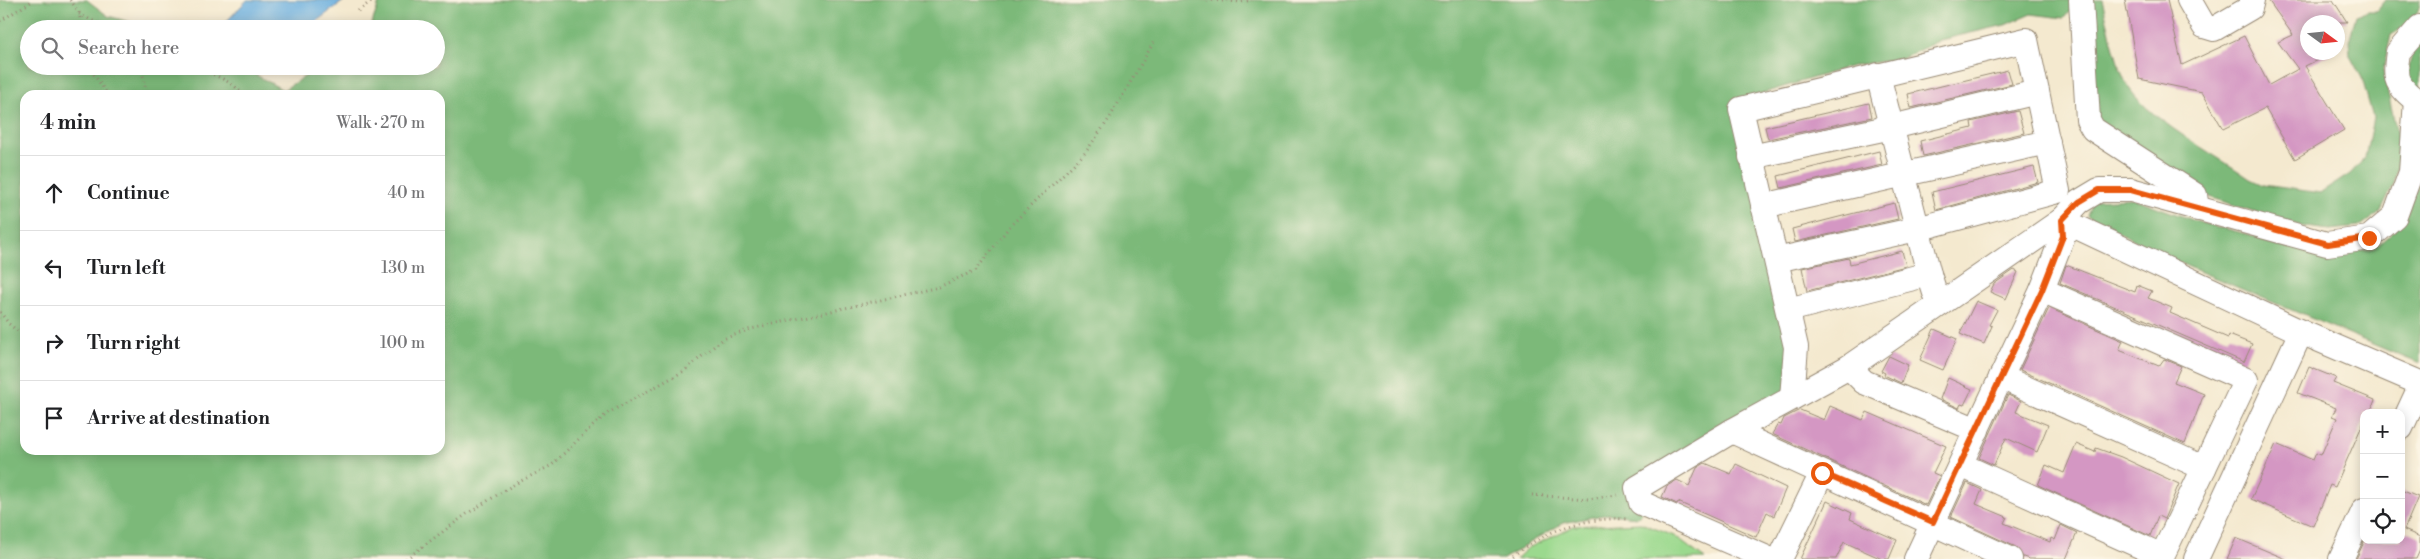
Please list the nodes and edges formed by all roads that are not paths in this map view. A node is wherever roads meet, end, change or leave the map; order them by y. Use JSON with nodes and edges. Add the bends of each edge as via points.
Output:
{"nodes":[{"id":1,"x":2081,"y":0,"type":"edge"},
{"id":2,"x":2189,"y":0,"type":"edge"},
{"id":3,"x":2252,"y":0,"type":"edge"},
{"id":4,"x":2420,"y":27,"type":"edge"},
{"id":5,"x":1878,"y":75,"type":"junction"},
{"id":6,"x":2037,"y":92,"type":"junction"},
{"id":7,"x":2418,"y":101,"type":"edge"},
{"id":8,"x":1892,"y":127,"type":"junction"},
{"id":9,"x":2048,"y":142,"type":"junction"},
{"id":10,"x":1751,"y":157,"type":"junction"},
{"id":11,"x":1905,"y":176,"type":"junction"},
{"id":12,"x":1763,"y":206,"type":"junction"},
{"id":13,"x":2197,"y":209,"type":"junction"},
{"id":14,"x":2062,"y":220,"type":"junction"},
{"id":15,"x":1917,"y":229,"type":"junction"},
{"id":16,"x":1776,"y":260,"type":"junction"},
{"id":17,"x":1929,"y":274,"type":"junction"},
{"id":18,"x":2042,"y":290,"type":"junction"},
{"id":19,"x":1944,"y":302,"type":"junction"},
{"id":20,"x":1788,"y":310,"type":"junction"},
{"id":21,"x":2300,"y":332,"type":"junction"},
{"id":22,"x":1849,"y":367,"type":"junction"},
{"id":23,"x":2001,"y":377,"type":"junction"},
{"id":24,"x":2420,"y":383,"type":"edge"},
{"id":25,"x":2420,"y":387,"type":"edge"},
{"id":26,"x":1792,"y":398,"type":"junction"},
{"id":27,"x":2405,"y":419,"type":"edge"},
{"id":28,"x":1977,"y":430,"type":"junction"},
{"id":29,"x":1732,"y":431,"type":"junction"},
{"id":30,"x":1961,"y":465,"type":"junction"},
{"id":31,"x":2204,"y":468,"type":"junction"},
{"id":32,"x":1822,"y":473,"type":"junction"},
{"id":33,"x":2360,"y":519,"type":"edge"},
{"id":34,"x":1933,"y":522,"type":"junction"},
{"id":35,"x":1769,"y":559,"type":"edge"},
{"id":36,"x":1780,"y":559,"type":"edge"},
{"id":37,"x":1916,"y":559,"type":"edge"},
{"id":38,"x":2010,"y":559,"type":"edge"},
{"id":39,"x":2196,"y":559,"type":"edge"},
{"id":40,"x":2341,"y":559,"type":"edge"}],
"edges":[{"from":1,"to":13,"type":"street","via":[[2088,120],[2093,129],[2195,195]]},
{"from":2,"to":3,"type":"street","via":[[2204,26],[2214,29],[2250,8]]},
{"from":4,"to":7,"type":"street","via":[[2398,52],[2397,78]]},
{"from":5,"to":6,"type":"street","via":[[2026,40]]},
{"from":5,"to":8,"type":"street"},
{"from":5,"to":10,"type":"street","via":[[1740,109]]},
{"from":6,"to":8,"type":"street"},
{"from":6,"to":9,"type":"street"},
{"from":7,"to":13,"type":"street","via":[[2411,172],[2395,216],[2369,238],[2328,244]]},
{"from":8,"to":10,"type":"street"},
{"from":8,"to":11,"type":"street"},
{"from":9,"to":11,"type":"street"},
{"from":9,"to":15,"type":"street","via":[[2058,190]]},
{"from":10,"to":12,"type":"street"},
{"from":11,"to":12,"type":"street"},
{"from":11,"to":15,"type":"street"},
{"from":12,"to":16,"type":"street"},
{"from":13,"to":14,"type":"street","via":[[2131,190],[2099,190],[2079,202]]},
{"from":14,"to":18,"type":"street","via":[[2063,236]]},
{"from":14,"to":19,"type":"street"},
{"from":14,"to":21,"type":"street"},
{"from":15,"to":16,"type":"street"},
{"from":15,"to":17,"type":"street"},
{"from":16,"to":20,"type":"street"},
{"from":17,"to":19,"type":"street","via":[[1935,293]]},
{"from":17,"to":20,"type":"street"},
{"from":18,"to":23,"type":"street"},
{"from":18,"to":31,"type":"street","via":[[2246,380]]},
{"from":19,"to":22,"type":"street"},
{"from":20,"to":26,"type":"street","via":[[1796,347]]},
{"from":21,"to":24,"type":"street"},
{"from":21,"to":39,"type":"street"},
{"from":22,"to":26,"type":"street"},
{"from":22,"to":28,"type":"street","via":[[1864,382]]},
{"from":23,"to":28,"type":"street"},
{"from":23,"to":31,"type":"street"},
{"from":25,"to":27,"type":"street"},
{"from":26,"to":29,"type":"street"},
{"from":28,"to":30,"type":"street"},
{"from":29,"to":32,"type":"street"},
{"from":29,"to":35,"type":"street","via":[[1637,488],[1641,503]]},
{"from":30,"to":31,"type":"street","via":[[2162,556]]},
{"from":30,"to":34,"type":"street"},
{"from":32,"to":34,"type":"street"},
{"from":32,"to":36,"type":"street"},
{"from":33,"to":40,"type":"street"},
{"from":34,"to":37,"type":"street"},
{"from":34,"to":38,"type":"street"}]}
